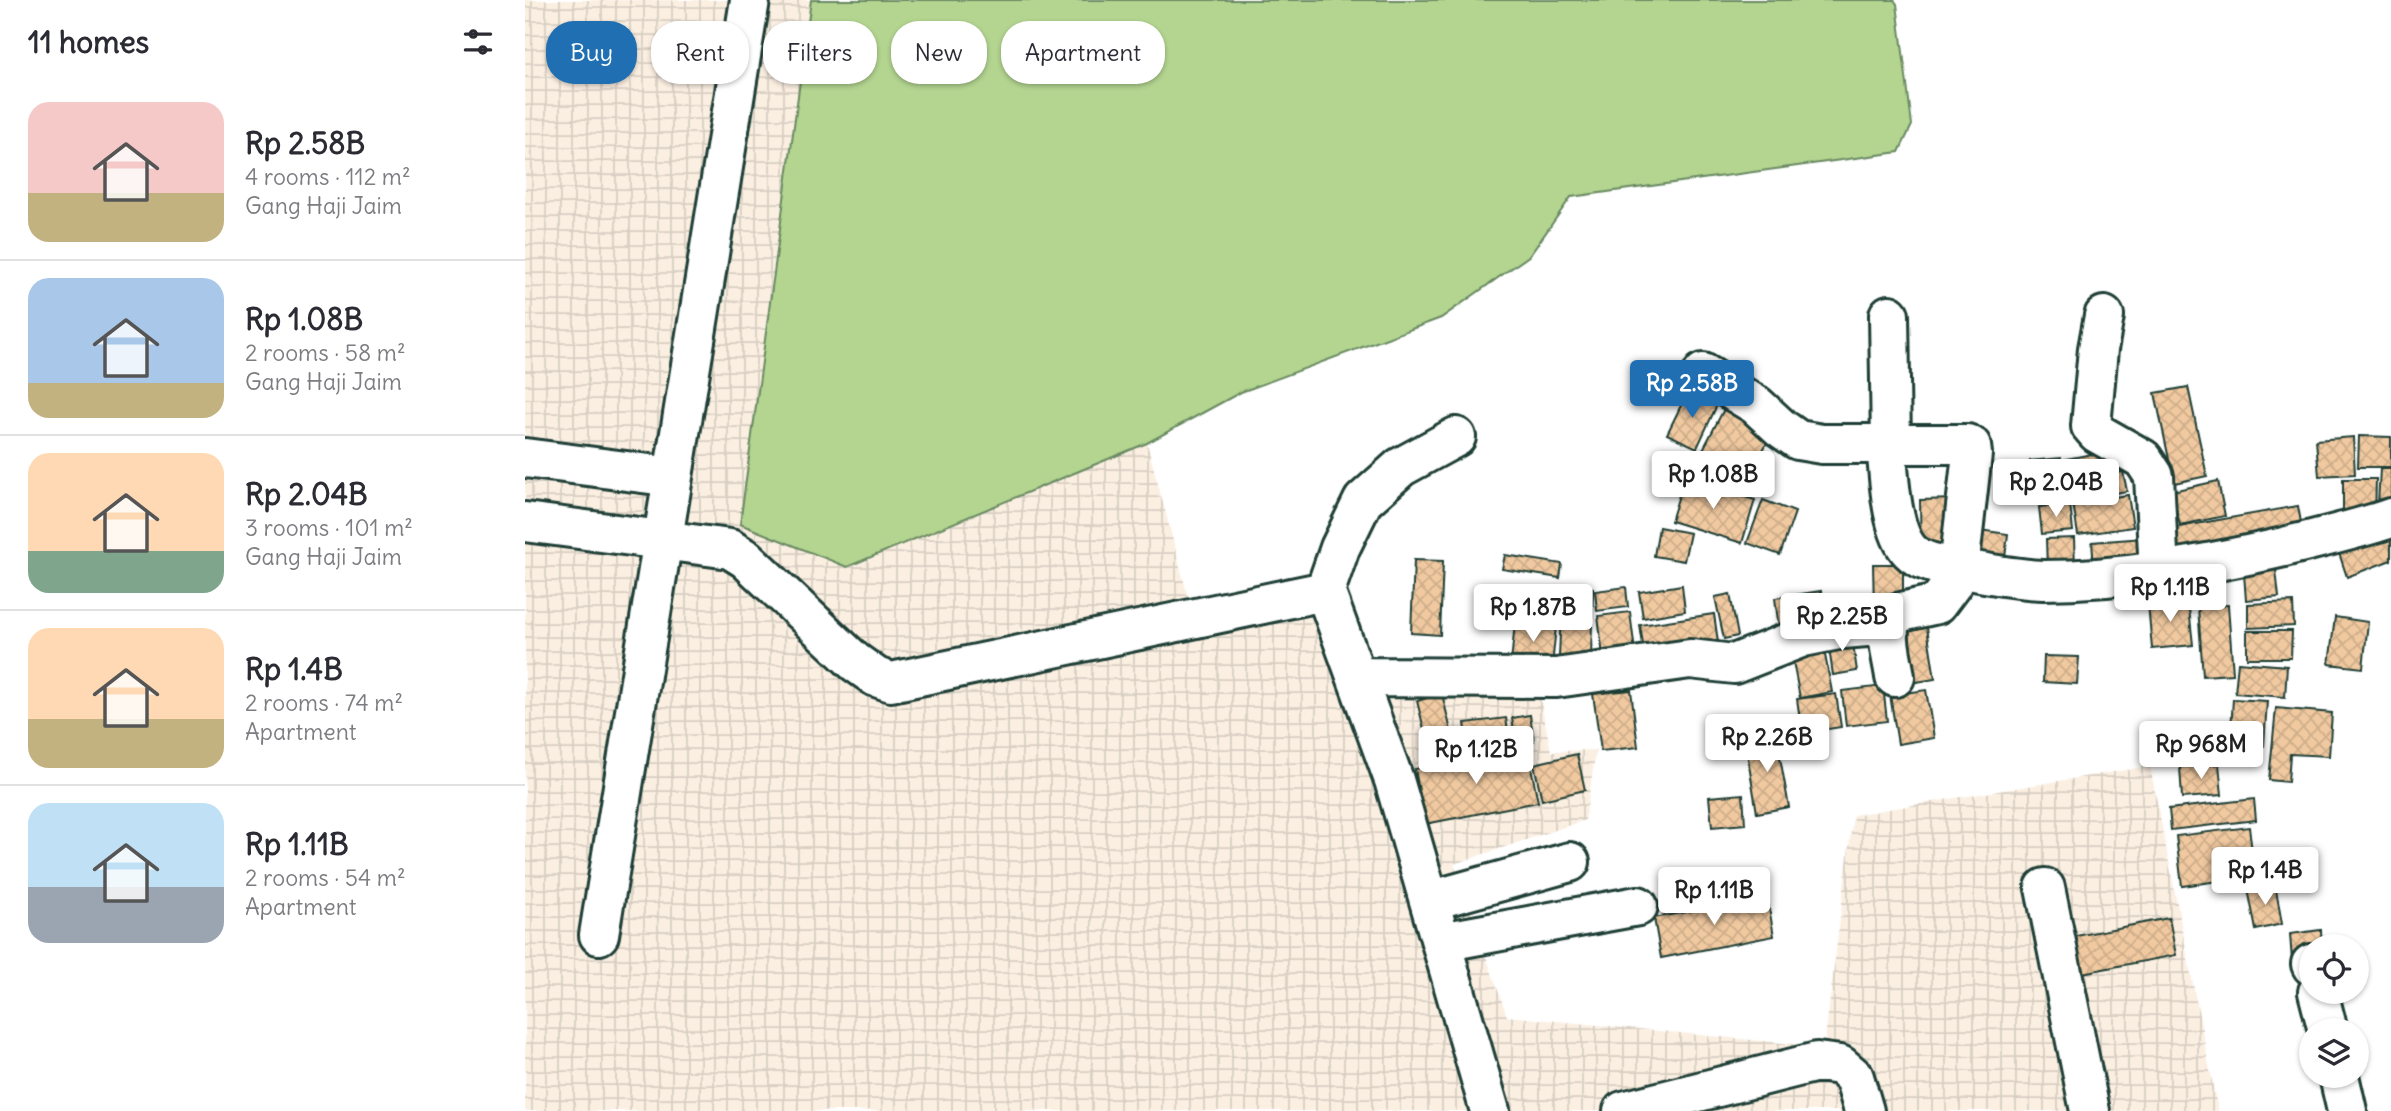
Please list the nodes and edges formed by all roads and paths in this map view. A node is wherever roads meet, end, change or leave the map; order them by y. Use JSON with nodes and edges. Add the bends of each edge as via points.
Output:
{"nodes":[{"id":1,"x":750,"y":0,"type":"edge"},
{"id":2,"x":1889,"y":315,"type":"dead end"},
{"id":3,"x":2104,"y":316,"type":"dead end"},
{"id":4,"x":1703,"y":373,"type":"dead end"},
{"id":5,"x":1456,"y":438,"type":"dead end"},
{"id":6,"x":1889,"y":444,"type":"junction"},
{"id":7,"x":525,"y":458,"type":"edge"},
{"id":8,"x":673,"y":477,"type":"junction"},
{"id":9,"x":2391,"y":518,"type":"edge"},
{"id":10,"x":525,"y":522,"type":"edge"},
{"id":11,"x":664,"y":539,"type":"junction"},
{"id":12,"x":1959,"y":568,"type":"junction"},
{"id":13,"x":2159,"y":572,"type":"junction"},
{"id":14,"x":1325,"y":591,"type":"junction"},
{"id":15,"x":1889,"y":625,"type":"junction"},
{"id":16,"x":1357,"y":677,"type":"junction"},
{"id":17,"x":1895,"y":677,"type":"dead end"},
{"id":18,"x":1570,"y":862,"type":"dead end"},
{"id":19,"x":2045,"y":888,"type":"dead end"},
{"id":20,"x":1429,"y":901,"type":"junction"},
{"id":21,"x":1638,"y":906,"type":"dead end"},
{"id":22,"x":599,"y":935,"type":"dead end"},
{"id":23,"x":1441,"y":942,"type":"junction"},
{"id":24,"x":2342,"y":1088,"type":"edge"},
{"id":25,"x":1490,"y":1111,"type":"edge"},
{"id":26,"x":1623,"y":1111,"type":"edge"},
{"id":27,"x":1864,"y":1111,"type":"edge"},
{"id":28,"x":2090,"y":1111,"type":"edge"},
{"id":29,"x":2347,"y":1111,"type":"edge"}],
"edges":[{"from":1,"to":8,"type":"street"},
{"from":2,"to":6,"type":"street"},
{"from":3,"to":13,"type":"street","via":[[2091,426],[2143,459],[2154,475]]},
{"from":4,"to":6,"type":"street","via":[[1756,405],[1798,439],[1822,444]]},
{"from":5,"to":14,"type":"street","via":[[1401,467],[1363,501]]},
{"from":6,"to":12,"type":"street","via":[[1895,515],[1904,545],[1932,563]]},
{"from":6,"to":12,"type":"street","via":[[1971,446]]},
{"from":7,"to":8,"type":"street"},
{"from":8,"to":11,"type":"street"},
{"from":9,"to":13,"type":"street","via":[[2249,556]]},
{"from":10,"to":11,"type":"street"},
{"from":11,"to":14,"type":"street","via":[[730,549],[746,559],[855,662],[891,682]]},
{"from":11,"to":22,"type":"street"},
{"from":12,"to":13,"type":"street","via":[[2041,580]]},
{"from":12,"to":15,"type":"street","via":[[1937,604],[1897,612]]},
{"from":14,"to":16,"type":"street"},
{"from":15,"to":16,"type":"street","via":[[1803,637],[1734,664],[1690,659],[1556,678]]},
{"from":15,"to":17,"type":"street"},
{"from":16,"to":20,"type":"street","via":[[1394,780]]},
{"from":18,"to":20,"type":"street"},
{"from":19,"to":28,"type":"street"},
{"from":20,"to":23,"type":"street"},
{"from":21,"to":23,"type":"street"},
{"from":23,"to":25,"type":"street"},
{"from":24,"to":29,"type":"street"},
{"from":26,"to":27,"type":"street","via":[[1817,1062],[1840,1065],[1854,1077]]}]}
